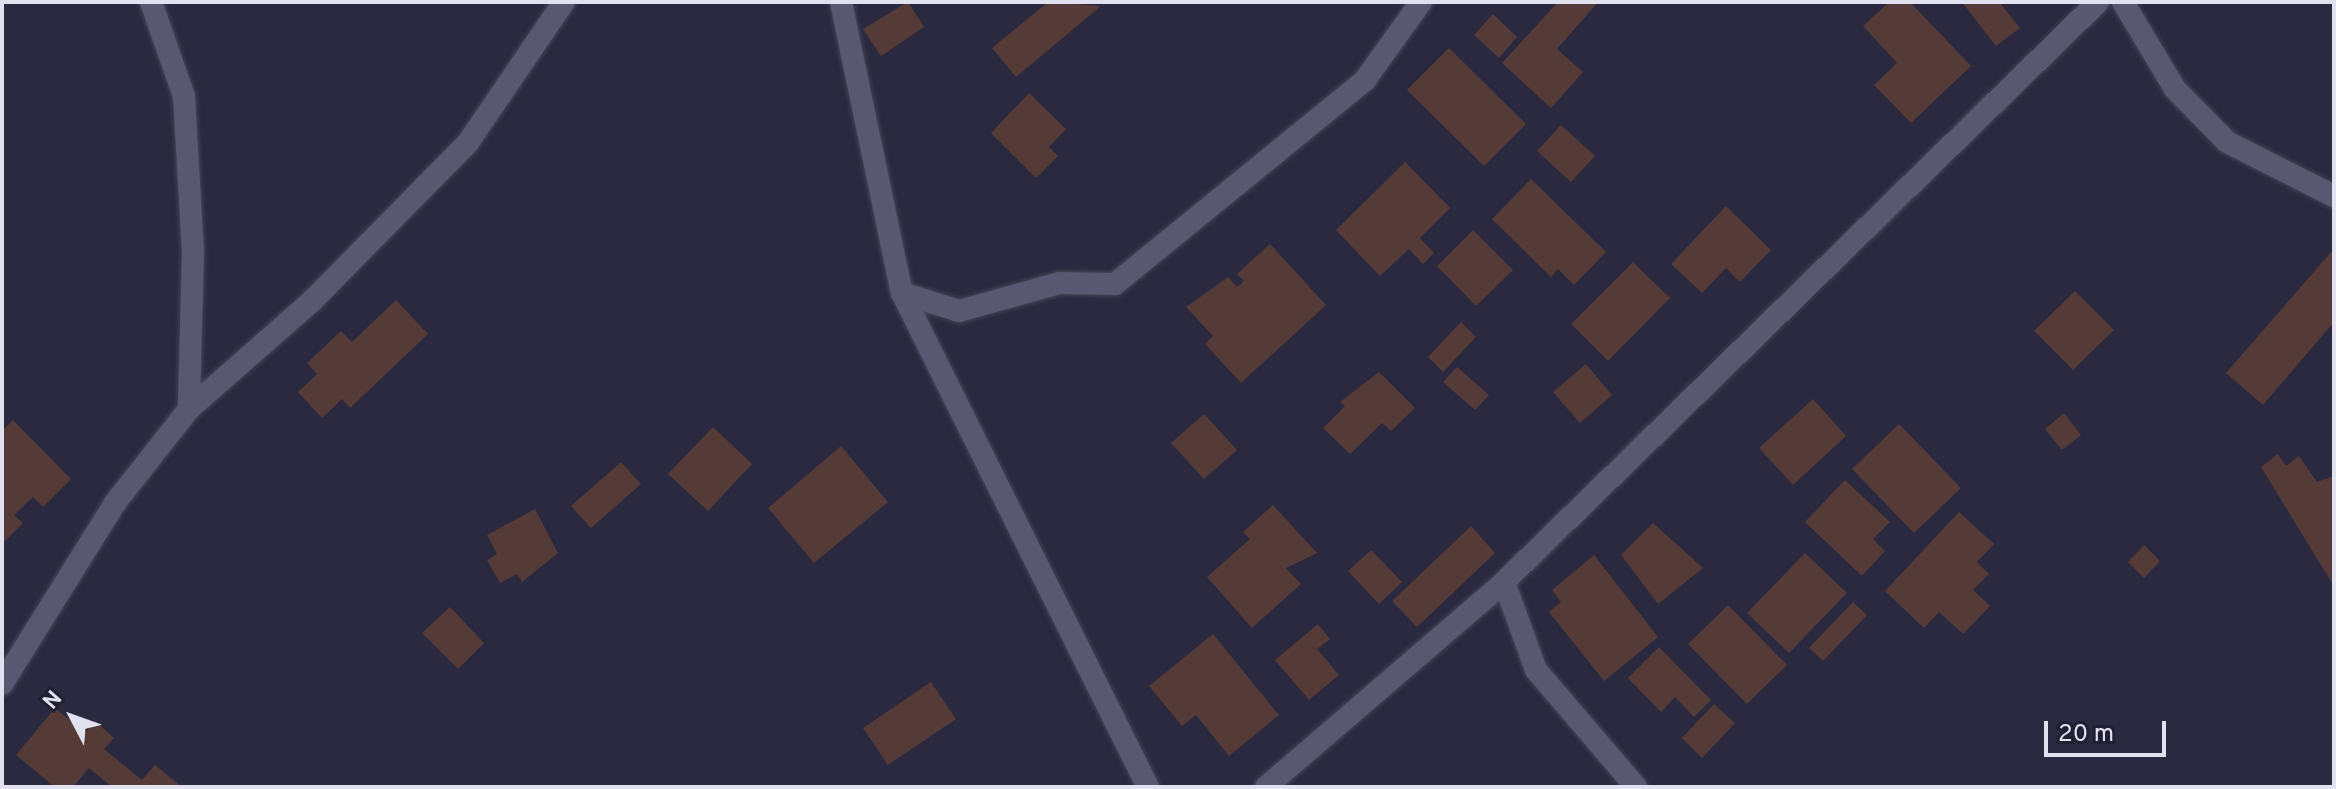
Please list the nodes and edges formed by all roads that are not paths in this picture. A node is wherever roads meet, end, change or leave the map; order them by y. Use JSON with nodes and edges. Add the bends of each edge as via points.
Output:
{"nodes":[{"id":1,"x":151,"y":2,"type":"edge"},
{"id":2,"x":564,"y":2,"type":"edge"},
{"id":3,"x":841,"y":2,"type":"edge"},
{"id":4,"x":1421,"y":2,"type":"edge"},
{"id":5,"x":2098,"y":2,"type":"edge"},
{"id":6,"x":2123,"y":2,"type":"edge"},
{"id":7,"x":2334,"y":196,"type":"edge"},
{"id":8,"x":902,"y":293,"type":"junction"},
{"id":9,"x":189,"y":409,"type":"junction"},
{"id":10,"x":1504,"y":582,"type":"junction"},
{"id":11,"x":3,"y":681,"type":"edge"},
{"id":12,"x":1148,"y":787,"type":"edge"},
{"id":13,"x":1266,"y":787,"type":"edge"},
{"id":14,"x":1636,"y":787,"type":"edge"}],
"edges":[{"from":1,"to":9,"type":"street","via":[[184,96],[193,251]]},
{"from":2,"to":9,"type":"street","via":[[467,144],[312,301]]},
{"from":3,"to":8,"type":"street"},
{"from":4,"to":8,"type":"street","via":[[1365,80],[1115,284],[1059,283],[959,311]]},
{"from":5,"to":10,"type":"street"},
{"from":6,"to":7,"type":"street","via":[[2175,89],[2227,142]]},
{"from":8,"to":12,"type":"street"},
{"from":9,"to":11,"type":"street","via":[[115,503]]},
{"from":10,"to":13,"type":"street"},
{"from":10,"to":14,"type":"street","via":[[1536,670]]}]}
